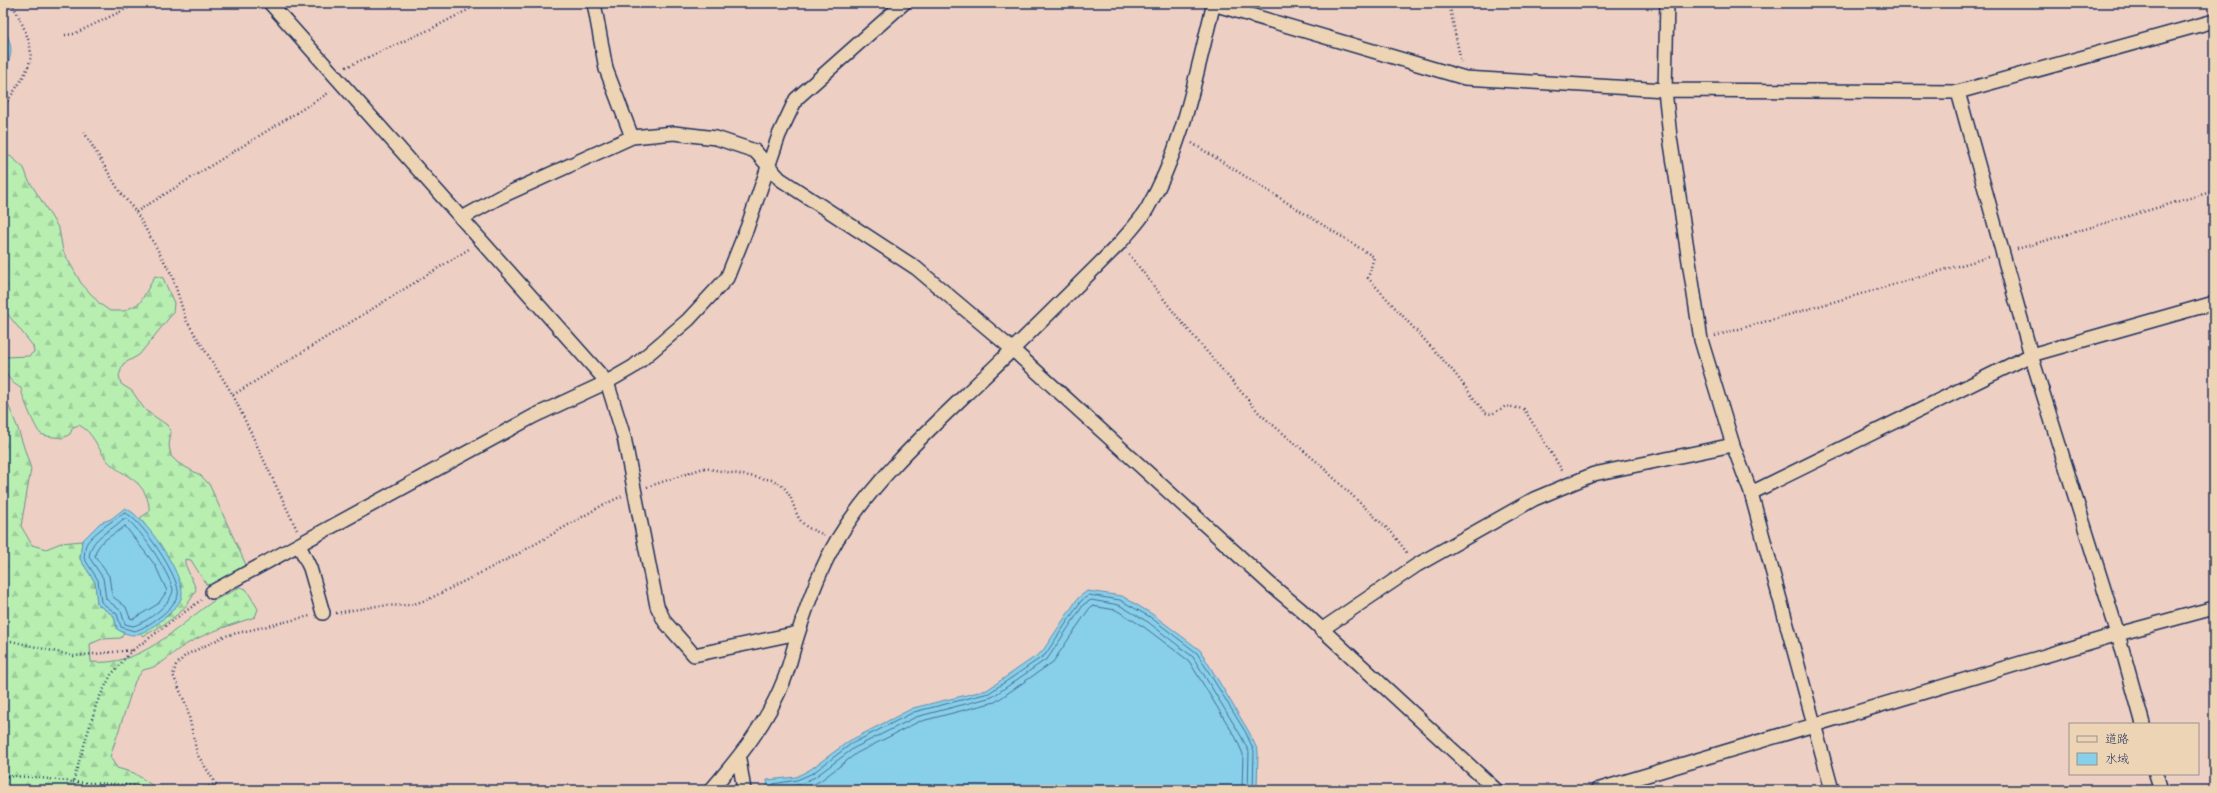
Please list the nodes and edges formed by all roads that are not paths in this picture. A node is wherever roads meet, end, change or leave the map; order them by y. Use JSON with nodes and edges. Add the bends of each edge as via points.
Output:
{"nodes":[{"id":1,"x":270,"y":3,"type":"edge"},
{"id":2,"x":594,"y":3,"type":"edge"},
{"id":3,"x":904,"y":3,"type":"edge"},
{"id":4,"x":1214,"y":3,"type":"edge"},
{"id":5,"x":1667,"y":3,"type":"edge"},
{"id":6,"x":2214,"y":21,"type":"edge"},
{"id":7,"x":1665,"y":90,"type":"junction"},
{"id":8,"x":1958,"y":92,"type":"junction"},
{"id":9,"x":632,"y":137,"type":"junction"},
{"id":10,"x":767,"y":165,"type":"junction"},
{"id":11,"x":462,"y":218,"type":"junction"},
{"id":12,"x":2214,"y":304,"type":"edge"},
{"id":13,"x":1012,"y":349,"type":"junction"},
{"id":14,"x":2031,"y":355,"type":"junction"},
{"id":15,"x":607,"y":382,"type":"junction"},
{"id":16,"x":1733,"y":445,"type":"junction"},
{"id":17,"x":1751,"y":493,"type":"junction"},
{"id":18,"x":301,"y":544,"type":"junction"},
{"id":19,"x":212,"y":592,"type":"road end"},
{"id":20,"x":2214,"y":608,"type":"edge"},
{"id":21,"x":323,"y":613,"type":"road end"},
{"id":22,"x":1321,"y":630,"type":"junction"},
{"id":23,"x":798,"y":633,"type":"junction"},
{"id":24,"x":2118,"y":634,"type":"junction"},
{"id":25,"x":2143,"y":723,"type":"edge"},
{"id":26,"x":1814,"y":726,"type":"junction"},
{"id":27,"x":739,"y":759,"type":"junction"},
{"id":28,"x":2156,"y":775,"type":"edge"},
{"id":29,"x":711,"y":790,"type":"edge"},
{"id":30,"x":744,"y":790,"type":"edge"},
{"id":31,"x":1496,"y":790,"type":"edge"},
{"id":32,"x":1597,"y":790,"type":"edge"},
{"id":33,"x":1832,"y":790,"type":"edge"},
{"id":34,"x":2161,"y":790,"type":"edge"}],
"edges":[{"from":1,"to":11,"type":"street"},
{"from":2,"to":9,"type":"street","via":[[606,69]]},
{"from":3,"to":10,"type":"street","via":[[796,99]]},
{"from":4,"to":7,"type":"street","via":[[1465,78]]},
{"from":4,"to":13,"type":"street","via":[[1181,135],[1146,211],[1120,243]]},
{"from":5,"to":7,"type":"street"},
{"from":6,"to":8,"type":"street"},
{"from":7,"to":8,"type":"street"},
{"from":7,"to":16,"type":"street","via":[[1701,340]]},
{"from":8,"to":14,"type":"street"},
{"from":9,"to":10,"type":"street","via":[[674,133],[716,138],[755,151]]},
{"from":9,"to":11,"type":"street","via":[[500,197]]},
{"from":10,"to":13,"type":"street","via":[[780,179],[916,268]]},
{"from":10,"to":15,"type":"street","via":[[748,228],[727,278],[688,320],[633,367]]},
{"from":11,"to":15,"type":"street"},
{"from":12,"to":14,"type":"street"},
{"from":13,"to":22,"type":"street"},
{"from":13,"to":23,"type":"street","via":[[923,435],[889,472],[837,540],[823,568]]},
{"from":14,"to":17,"type":"street"},
{"from":14,"to":24,"type":"street"},
{"from":15,"to":18,"type":"street","via":[[534,416]]},
{"from":15,"to":23,"type":"street","via":[[624,437],[657,606],[665,622],[694,655]]},
{"from":16,"to":17,"type":"street"},
{"from":16,"to":22,"type":"street","via":[[1594,474],[1534,499],[1417,565]]},
{"from":17,"to":26,"type":"street"},
{"from":18,"to":19,"type":"street"},
{"from":18,"to":21,"type":"street"},
{"from":20,"to":24,"type":"street"},
{"from":22,"to":31,"type":"street"},
{"from":23,"to":27,"type":"street","via":[[774,705]]},
{"from":24,"to":25,"type":"street"},
{"from":24,"to":26,"type":"street"},
{"from":26,"to":32,"type":"street"},
{"from":26,"to":33,"type":"street"},
{"from":27,"to":29,"type":"street"},
{"from":27,"to":30,"type":"street"},
{"from":28,"to":34,"type":"street"}]}
